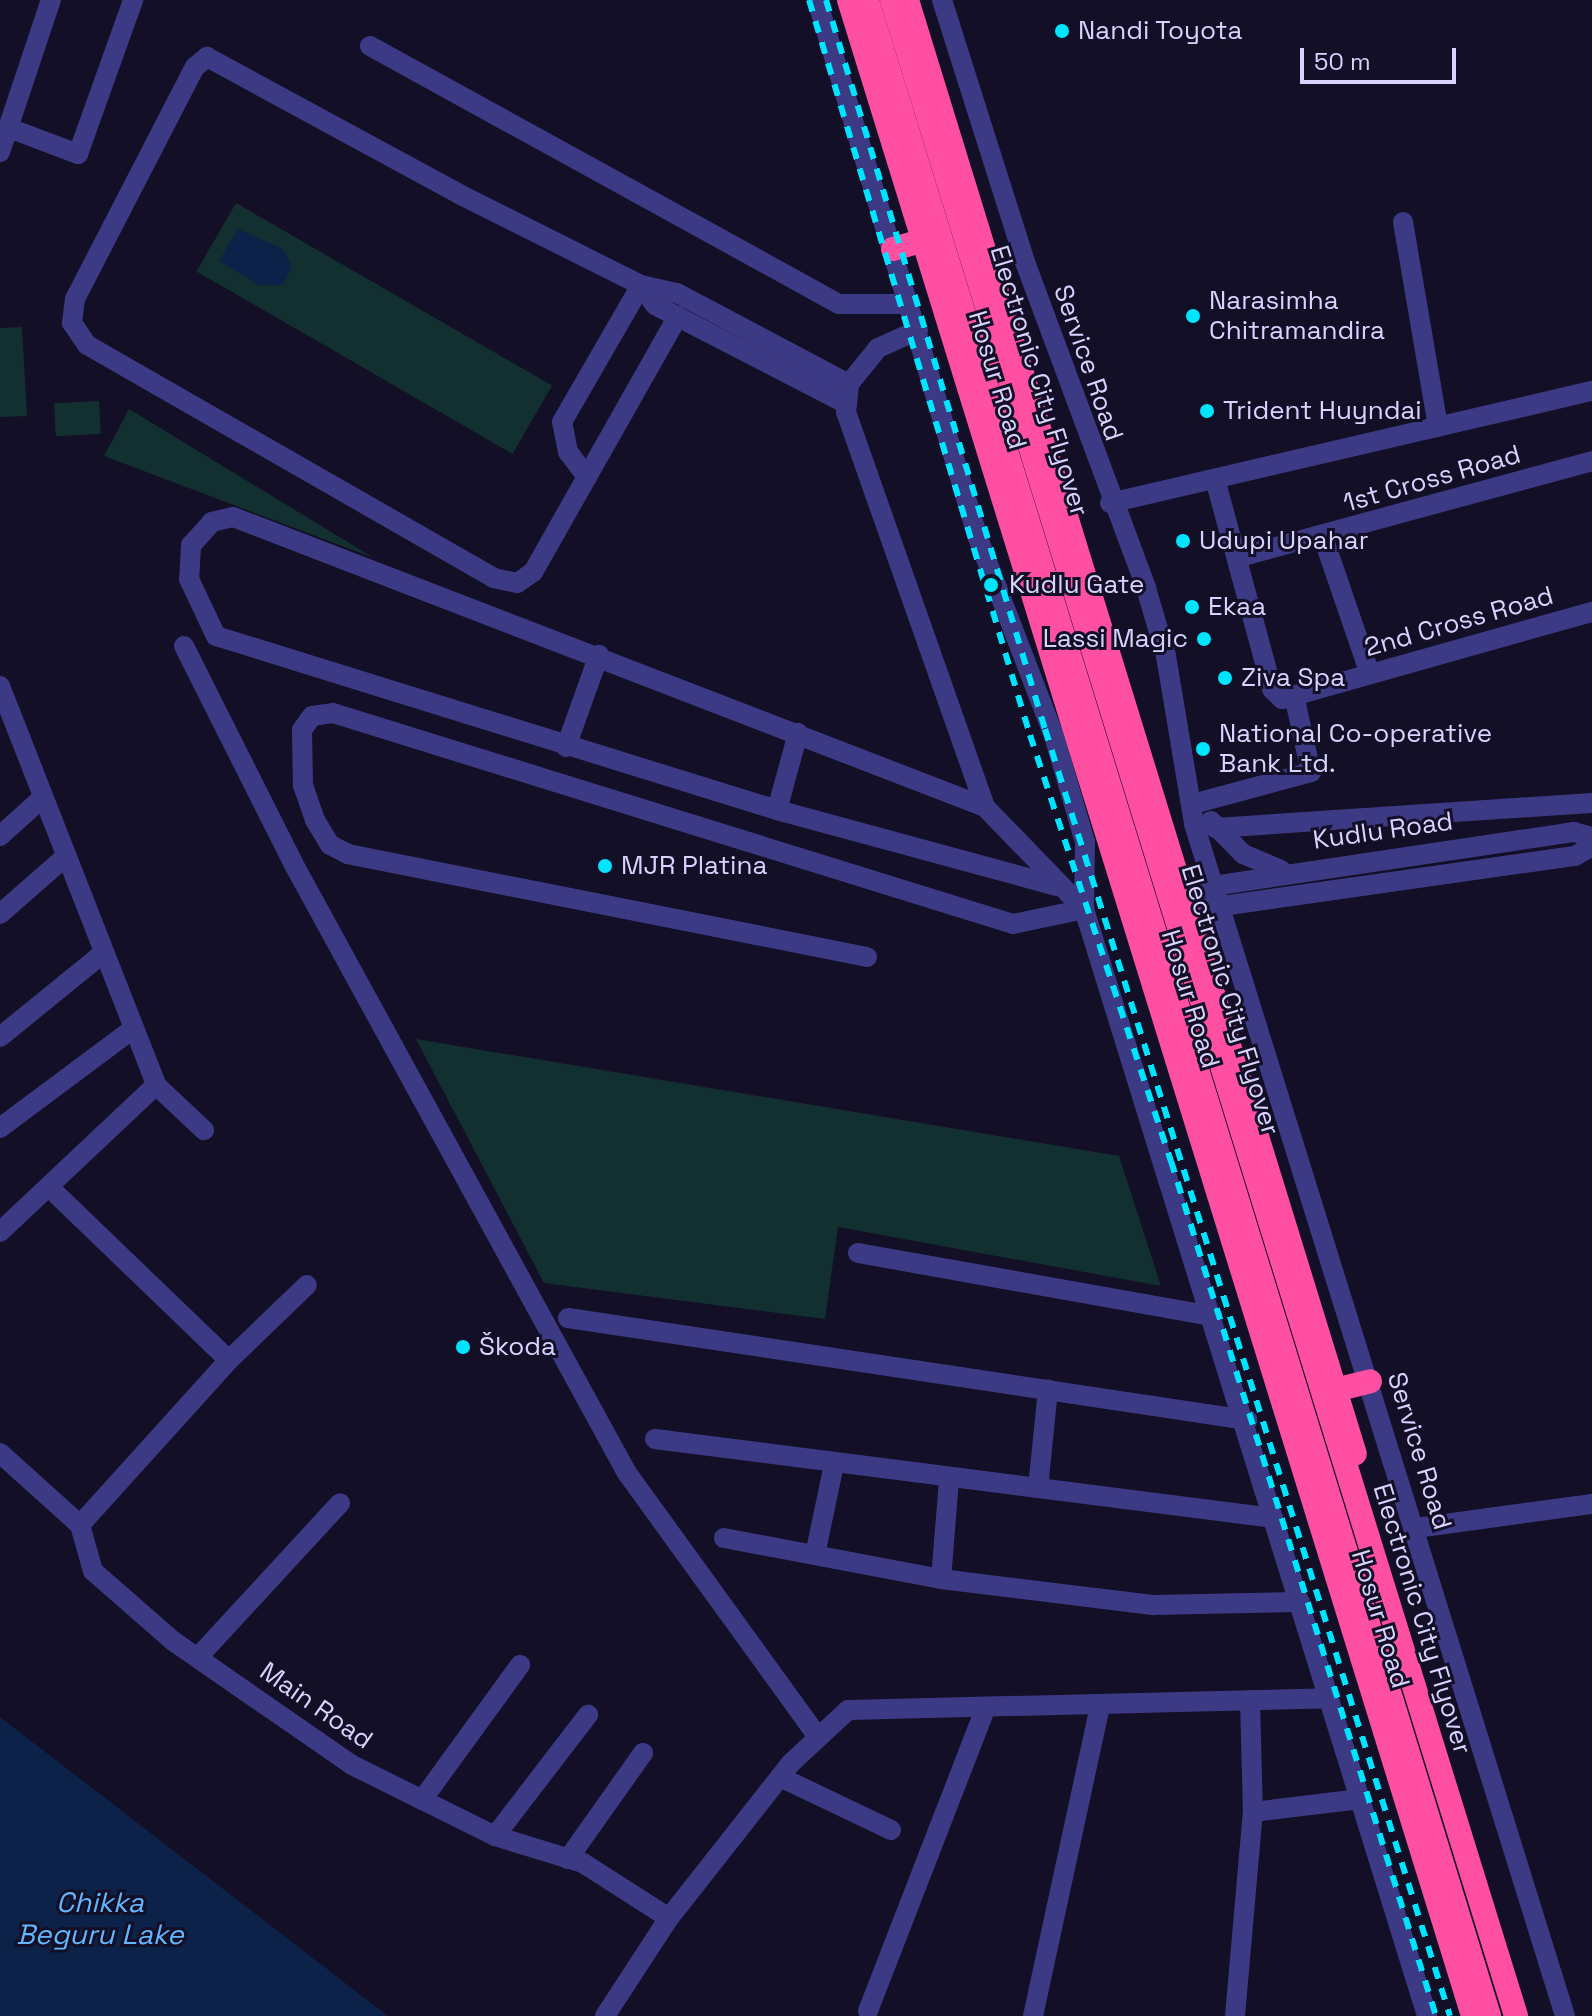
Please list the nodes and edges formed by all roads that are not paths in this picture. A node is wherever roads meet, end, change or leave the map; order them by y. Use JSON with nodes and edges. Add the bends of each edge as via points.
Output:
{"nodes":[{"id":1,"x":51,"y":0,"type":"edge"},
{"id":2,"x":133,"y":0,"type":"edge"},
{"id":3,"x":817,"y":0,"type":"edge"},
{"id":4,"x":849,"y":0,"type":"edge"},
{"id":5,"x":867,"y":0,"type":"edge"},
{"id":6,"x":892,"y":0,"type":"edge"},
{"id":7,"x":907,"y":0,"type":"edge"},
{"id":8,"x":942,"y":0,"type":"edge"},
{"id":9,"x":370,"y":46,"type":"dead end"},
{"id":10,"x":9,"y":128,"type":"junction"},
{"id":11,"x":0,"y":152,"type":"edge"},
{"id":12,"x":1403,"y":222,"type":"dead end"},
{"id":13,"x":924,"y":240,"type":"junction"},
{"id":14,"x":893,"y":249,"type":"junction"},
{"id":15,"x":641,"y":285,"type":"junction"},
{"id":16,"x":910,"y":304,"type":"junction"},
{"id":17,"x":678,"y":316,"type":"junction"},
{"id":18,"x":918,"y":330,"type":"junction"},
{"id":19,"x":1592,"y":391,"type":"edge"},
{"id":20,"x":848,"y":394,"type":"junction"},
{"id":21,"x":1438,"y":427,"type":"junction"},
{"id":22,"x":1592,"y":461,"type":"edge"},
{"id":23,"x":587,"y":477,"type":"junction"},
{"id":24,"x":1215,"y":479,"type":"junction"},
{"id":25,"x":1110,"y":503,"type":"junction"},
{"id":26,"x":1323,"y":537,"type":"junction"},
{"id":27,"x":1239,"y":557,"type":"junction"},
{"id":28,"x":1592,"y":612,"type":"edge"},
{"id":29,"x":184,"y":646,"type":"dead end"},
{"id":30,"x":599,"y":655,"type":"junction"},
{"id":31,"x":1370,"y":674,"type":"junction"},
{"id":32,"x":0,"y":686,"type":"edge"},
{"id":33,"x":1295,"y":700,"type":"junction"},
{"id":34,"x":798,"y":733,"type":"junction"},
{"id":35,"x":8,"y":739,"type":"edge"},
{"id":36,"x":1179,"y":744,"type":"junction"},
{"id":37,"x":566,"y":747,"type":"junction"},
{"id":38,"x":40,"y":800,"type":"junction"},
{"id":39,"x":1200,"y":802,"type":"junction"},
{"id":40,"x":1592,"y":803,"type":"edge"},
{"id":41,"x":985,"y":807,"type":"junction"},
{"id":42,"x":777,"y":810,"type":"junction"},
{"id":43,"x":1215,"y":828,"type":"junction"},
{"id":44,"x":0,"y":836,"type":"edge"},
{"id":45,"x":1592,"y":837,"type":"edge"},
{"id":46,"x":1592,"y":846,"type":"edge"},
{"id":47,"x":64,"y":858,"type":"junction"},
{"id":48,"x":1285,"y":871,"type":"junction"},
{"id":49,"x":1056,"y":886,"type":"junction"},
{"id":50,"x":1220,"y":892,"type":"junction"},
{"id":51,"x":1184,"y":899,"type":"junction"},
{"id":52,"x":1084,"y":909,"type":"junction"},
{"id":53,"x":1135,"y":912,"type":"junction"},
{"id":54,"x":0,"y":914,"type":"edge"},
{"id":55,"x":102,"y":954,"type":"junction"},
{"id":56,"x":867,"y":957,"type":"dead end"},
{"id":57,"x":133,"y":1029,"type":"junction"},
{"id":58,"x":0,"y":1037,"type":"edge"},
{"id":59,"x":156,"y":1085,"type":"junction"},
{"id":60,"x":0,"y":1128,"type":"edge"},
{"id":61,"x":204,"y":1130,"type":"dead end"},
{"id":62,"x":50,"y":1188,"type":"junction"},
{"id":63,"x":0,"y":1232,"type":"edge"},
{"id":64,"x":858,"y":1253,"type":"dead end"},
{"id":65,"x":307,"y":1285,"type":"dead end"},
{"id":66,"x":1212,"y":1316,"type":"junction"},
{"id":67,"x":568,"y":1318,"type":"dead end"},
{"id":68,"x":229,"y":1360,"type":"junction"},
{"id":69,"x":1370,"y":1381,"type":"junction"},
{"id":70,"x":1048,"y":1390,"type":"junction"},
{"id":71,"x":1335,"y":1390,"type":"junction"},
{"id":72,"x":1247,"y":1420,"type":"junction"},
{"id":73,"x":655,"y":1439,"type":"dead end"},
{"id":74,"x":0,"y":1453,"type":"edge"},
{"id":75,"x":834,"y":1464,"type":"junction"},
{"id":76,"x":949,"y":1479,"type":"junction"},
{"id":77,"x":1038,"y":1488,"type":"junction"},
{"id":78,"x":340,"y":1503,"type":"dead end"},
{"id":79,"x":1592,"y":1504,"type":"edge"},
{"id":80,"x":1273,"y":1518,"type":"junction"},
{"id":81,"x":80,"y":1525,"type":"junction"},
{"id":82,"x":1416,"y":1528,"type":"junction"},
{"id":83,"x":724,"y":1538,"type":"dead end"},
{"id":84,"x":815,"y":1555,"type":"junction"},
{"id":85,"x":941,"y":1579,"type":"junction"},
{"id":86,"x":1300,"y":1602,"type":"junction"},
{"id":87,"x":199,"y":1656,"type":"junction"},
{"id":88,"x":520,"y":1665,"type":"dead end"},
{"id":89,"x":1329,"y":1698,"type":"junction"},
{"id":90,"x":1250,"y":1700,"type":"junction"},
{"id":91,"x":1100,"y":1705,"type":"junction"},
{"id":92,"x":985,"y":1709,"type":"junction"},
{"id":93,"x":588,"y":1715,"type":"dead end"},
{"id":94,"x":815,"y":1733,"type":"junction"},
{"id":95,"x":643,"y":1753,"type":"dead end"},
{"id":96,"x":780,"y":1777,"type":"junction"},
{"id":97,"x":1360,"y":1799,"type":"junction"},
{"id":98,"x":422,"y":1800,"type":"junction"},
{"id":99,"x":1253,"y":1812,"type":"junction"},
{"id":100,"x":891,"y":1830,"type":"dead end"},
{"id":101,"x":495,"y":1836,"type":"junction"},
{"id":102,"x":568,"y":1859,"type":"junction"},
{"id":103,"x":669,"y":1918,"type":"junction"},
{"id":104,"x":868,"y":2011,"type":"dead end"},
{"id":105,"x":605,"y":2016,"type":"edge"},
{"id":106,"x":1033,"y":2016,"type":"edge"},
{"id":107,"x":1235,"y":2016,"type":"edge"},
{"id":108,"x":1427,"y":2016,"type":"edge"},
{"id":109,"x":1473,"y":2016,"type":"edge"},
{"id":110,"x":1489,"y":2016,"type":"edge"},
{"id":111,"x":1516,"y":2016,"type":"edge"},
{"id":112,"x":1528,"y":2016,"type":"edge"},
{"id":113,"x":1565,"y":2016,"type":"edge"}],
"edges":[{"from":1,"to":10,"type":"street"},
{"from":2,"to":10,"type":"street","via":[[78,154]]},
{"from":3,"to":14,"type":"street"},
{"from":4,"to":13,"type":"highway","name":"Hosur Road"},
{"from":5,"to":110,"type":"highway","name":"Electronic City Flyover","bridge":true},
{"from":6,"to":111,"type":"highway","name":"Electronic City Flyover","bridge":true},
{"from":7,"to":51,"type":"highway","name":"Hosur Road"},
{"from":8,"to":25,"type":"street","name":"Service Road"},
{"from":9,"to":16,"type":"street","via":[[839,304]]},
{"from":10,"to":11,"type":"street"},
{"from":12,"to":21,"type":"street"},
{"from":13,"to":14,"type":"highway"},
{"from":13,"to":53,"type":"highway","name":"Hosur Road"},
{"from":14,"to":16,"type":"street"},
{"from":15,"to":17,"type":"street","via":[[647,300]]},
{"from":15,"to":20,"type":"street","via":[[677,293]]},
{"from":15,"to":23,"type":"street","via":[[562,422],[568,452]]},
{"from":15,"to":23,"type":"street","via":[[207,57],[195,67],[75,299],[72,323],[87,345],[494,578],[517,583],[533,572]]},
{"from":16,"to":18,"type":"street"},
{"from":17,"to":20,"type":"street"},
{"from":17,"to":23,"type":"street"},
{"from":18,"to":20,"type":"street","via":[[878,348]]},
{"from":18,"to":52,"type":"street","via":[[978,538],[1085,842]]},
{"from":19,"to":21,"type":"street"},
{"from":20,"to":41,"type":"street"},
{"from":21,"to":24,"type":"street"},
{"from":22,"to":26,"type":"street","name":"1st Cross Road"},
{"from":24,"to":25,"type":"street"},
{"from":24,"to":27,"type":"street"},
{"from":25,"to":36,"type":"street","name":"Service Road","via":[[1166,656]]},
{"from":26,"to":27,"type":"street","name":"1st Cross Road"},
{"from":26,"to":31,"type":"street"},
{"from":27,"to":33,"type":"street","via":[[1272,689]]},
{"from":28,"to":31,"type":"street","name":"2nd Cross Road"},
{"from":29,"to":94,"type":"street","via":[[293,863],[627,1473]]},
{"from":30,"to":34,"type":"street"},
{"from":30,"to":37,"type":"street"},
{"from":30,"to":37,"type":"street","via":[[233,517],[212,522],[191,545],[189,579],[216,636]]},
{"from":31,"to":33,"type":"street","name":"2nd Cross Road"},
{"from":32,"to":35,"type":"street"},
{"from":33,"to":39,"type":"street","via":[[1311,772]]},
{"from":34,"to":41,"type":"street"},
{"from":34,"to":42,"type":"street"},
{"from":35,"to":38,"type":"street"},
{"from":36,"to":39,"type":"street"},
{"from":36,"to":50,"type":"street","name":"Service Road","via":[[1183,786]]},
{"from":37,"to":42,"type":"street"},
{"from":38,"to":44,"type":"street"},
{"from":38,"to":47,"type":"street"},
{"from":39,"to":43,"type":"street"},
{"from":40,"to":43,"type":"street"},
{"from":41,"to":49,"type":"street"},
{"from":42,"to":49,"type":"street"},
{"from":43,"to":48,"type":"street","via":[[1243,854]]},
{"from":45,"to":48,"type":"street","name":"Kudlu Road","via":[[1574,832]]},
{"from":46,"to":50,"type":"street","name":"Kudlu Road","via":[[1575,856]]},
{"from":47,"to":54,"type":"street"},
{"from":47,"to":55,"type":"street"},
{"from":48,"to":50,"type":"street","name":"Kudlu Road"},
{"from":49,"to":52,"type":"street"},
{"from":50,"to":51,"type":"street","name":"Kudlu Road"},
{"from":50,"to":69,"type":"street","name":"Service Road"},
{"from":51,"to":53,"type":"street","name":"Kudlu Road"},
{"from":51,"to":71,"type":"highway","name":"Hosur Road"},
{"from":52,"to":56,"type":"street","via":[[1013,924],[333,713],[312,716],[302,730],[303,786],[315,820],[330,845],[348,854]]},
{"from":52,"to":66,"type":"street"},
{"from":53,"to":109,"type":"highway","name":"Hosur Road"},
{"from":55,"to":57,"type":"street"},
{"from":55,"to":58,"type":"street"},
{"from":57,"to":59,"type":"street"},
{"from":57,"to":60,"type":"street"},
{"from":59,"to":61,"type":"street"},
{"from":59,"to":62,"type":"street"},
{"from":62,"to":63,"type":"street"},
{"from":62,"to":68,"type":"street"},
{"from":64,"to":66,"type":"street"},
{"from":65,"to":68,"type":"street"},
{"from":66,"to":72,"type":"street"},
{"from":67,"to":70,"type":"street"},
{"from":68,"to":81,"type":"street"},
{"from":69,"to":71,"type":"highway"},
{"from":69,"to":82,"type":"street","name":"Service Road"},
{"from":70,"to":72,"type":"street"},
{"from":70,"to":77,"type":"street"},
{"from":71,"to":112,"type":"highway","name":"Hosur Road"},
{"from":72,"to":80,"type":"street"},
{"from":73,"to":75,"type":"street"},
{"from":74,"to":81,"type":"street"},
{"from":75,"to":76,"type":"street"},
{"from":75,"to":84,"type":"street"},
{"from":76,"to":77,"type":"street"},
{"from":76,"to":85,"type":"street"},
{"from":77,"to":80,"type":"street"},
{"from":78,"to":87,"type":"street"},
{"from":79,"to":82,"type":"street"},
{"from":80,"to":86,"type":"street"},
{"from":81,"to":87,"type":"street","name":"Main Road","via":[[93,1571]]},
{"from":82,"to":113,"type":"street","name":"Service Road"},
{"from":83,"to":84,"type":"street"},
{"from":84,"to":85,"type":"street"},
{"from":85,"to":86,"type":"street","via":[[1154,1605]]},
{"from":86,"to":89,"type":"street"},
{"from":87,"to":98,"type":"street","name":"Main Road","via":[[352,1765]]},
{"from":88,"to":98,"type":"street"},
{"from":89,"to":90,"type":"street"},
{"from":89,"to":97,"type":"street"},
{"from":90,"to":91,"type":"street"},
{"from":90,"to":99,"type":"street"},
{"from":91,"to":92,"type":"street"},
{"from":91,"to":106,"type":"street"},
{"from":92,"to":94,"type":"street","via":[[848,1710]]},
{"from":92,"to":104,"type":"street"},
{"from":93,"to":101,"type":"street"},
{"from":94,"to":96,"type":"street"},
{"from":95,"to":102,"type":"street"},
{"from":96,"to":100,"type":"street"},
{"from":96,"to":103,"type":"street"},
{"from":97,"to":99,"type":"street"},
{"from":97,"to":108,"type":"street"},
{"from":98,"to":101,"type":"street","name":"Main Road"},
{"from":99,"to":107,"type":"street"},
{"from":101,"to":102,"type":"street","name":"Main Road"},
{"from":102,"to":103,"type":"street","name":"Main Road"},
{"from":103,"to":105,"type":"street"}]}
